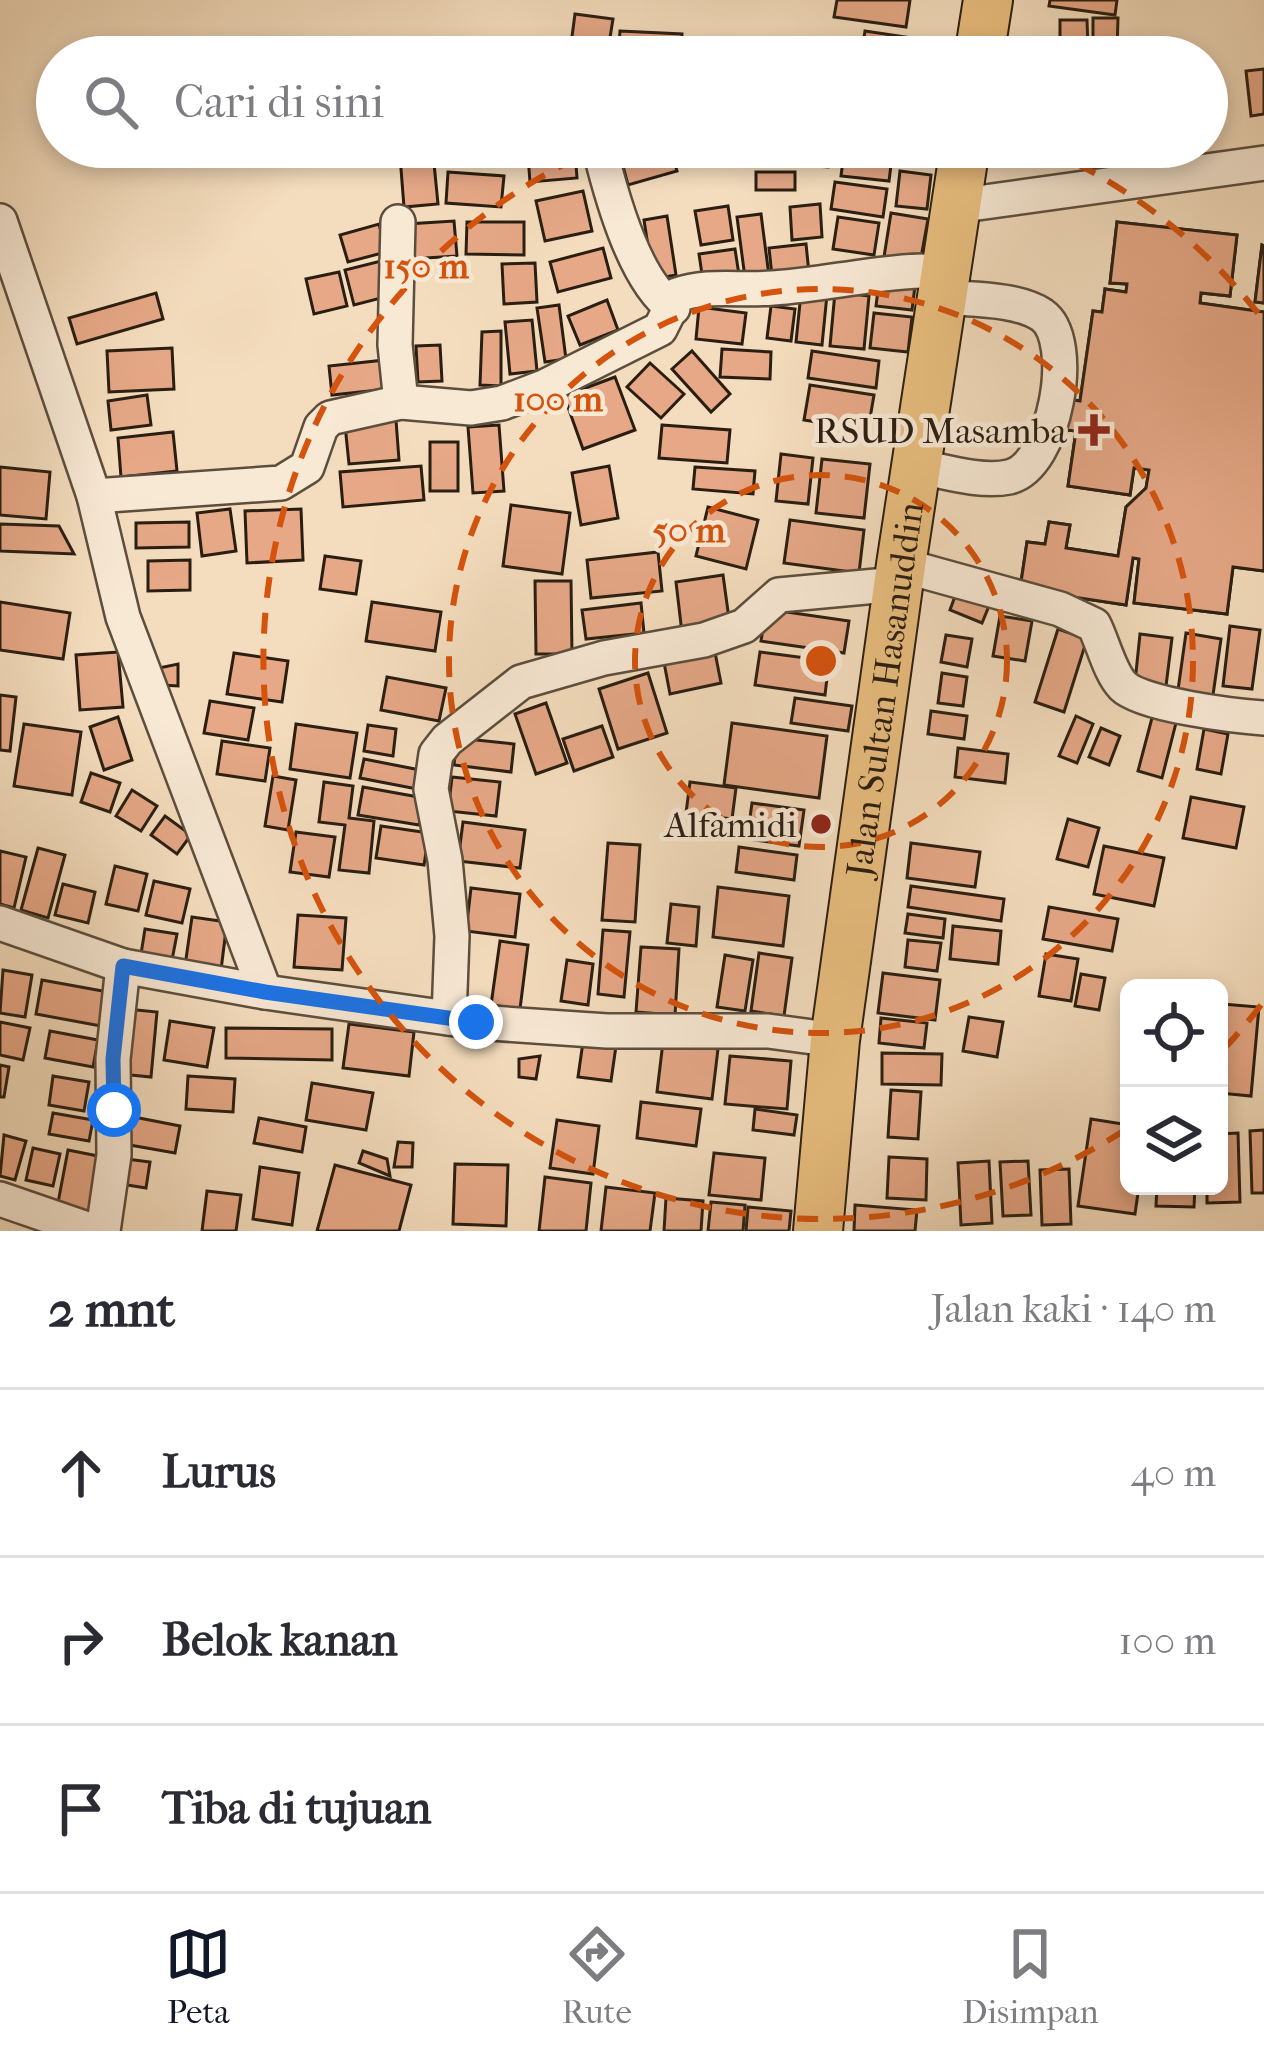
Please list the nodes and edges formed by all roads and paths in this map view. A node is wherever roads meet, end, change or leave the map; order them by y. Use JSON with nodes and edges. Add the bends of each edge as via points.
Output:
{"nodes":[{"id":1,"x":988,"y":0,"type":"edge"},
{"id":2,"x":982,"y":36,"type":"edge"},
{"id":3,"x":1264,"y":163,"type":"edge"},
{"id":4,"x":605,"y":168,"type":"edge"},
{"id":5,"x":962,"y":168,"type":"edge"},
{"id":6,"x":956,"y":206,"type":"junction"},
{"id":7,"x":0,"y":221,"type":"edge"},
{"id":8,"x":398,"y":222,"type":"dead end"},
{"id":9,"x":943,"y":284,"type":"junction"},
{"id":10,"x":673,"y":308,"type":"junction"},
{"id":11,"x":401,"y":402,"type":"junction"},
{"id":12,"x":916,"y":466,"type":"junction"},
{"id":13,"x":94,"y":496,"type":"junction"},
{"id":14,"x":900,"y":574,"type":"junction"},
{"id":15,"x":1264,"y":718,"type":"edge"},
{"id":16,"x":0,"y":923,"type":"edge"},
{"id":17,"x":123,"y":966,"type":"junction"},
{"id":18,"x":265,"y":992,"type":"junction"},
{"id":19,"x":449,"y":1018,"type":"junction"},
{"id":20,"x":835,"y":1040,"type":"junction"},
{"id":21,"x":0,"y":1199,"type":"edge"},
{"id":22,"x":93,"y":1231,"type":"edge"},
{"id":23,"x":103,"y":1231,"type":"edge"},
{"id":24,"x":818,"y":1231,"type":"edge"}],
"edges":[{"from":1,"to":2,"type":"highway"},
{"from":3,"to":6,"type":"street"},
{"from":4,"to":10,"type":"street","via":[[649,284]]},
{"from":5,"to":6,"type":"highway","name":"Jalan Sultan Hasanuddin"},
{"from":6,"to":9,"type":"highway","name":"Jalan Sultan Hasanuddin"},
{"from":7,"to":13,"type":"street"},
{"from":8,"to":11,"type":"street"},
{"from":9,"to":10,"type":"street","via":[[905,269],[773,288],[697,289],[677,295]]},
{"from":9,"to":12,"type":"highway","name":"Jalan Sultan Hasanuddin"},
{"from":9,"to":12,"type":"street","via":[[1040,314],[1055,328],[1050,431],[1032,465],[1009,477]]},
{"from":10,"to":11,"type":"street","via":[[661,329],[502,403]]},
{"from":11,"to":13,"type":"street","via":[[324,421],[307,467],[281,483]]},
{"from":12,"to":14,"type":"highway","name":"Jalan Sultan Hasanuddin"},
{"from":13,"to":18,"type":"street","via":[[123,617]]},
{"from":14,"to":15,"type":"street","via":[[1060,609],[1094,626],[1130,692]]},
{"from":14,"to":19,"type":"street","via":[[779,595],[744,626],[704,640],[521,682],[447,740],[436,754],[431,789],[452,936]]},
{"from":14,"to":20,"type":"highway","name":"Jalan Sultan Hasanuddin"},
{"from":16,"to":17,"type":"street"},
{"from":17,"to":18,"type":"street"},
{"from":17,"to":23,"type":"street"},
{"from":18,"to":19,"type":"street"},
{"from":19,"to":20,"type":"street"},
{"from":20,"to":24,"type":"highway","name":"Jalan Sultan Hasanuddin"},
{"from":21,"to":22,"type":"street"}]}
